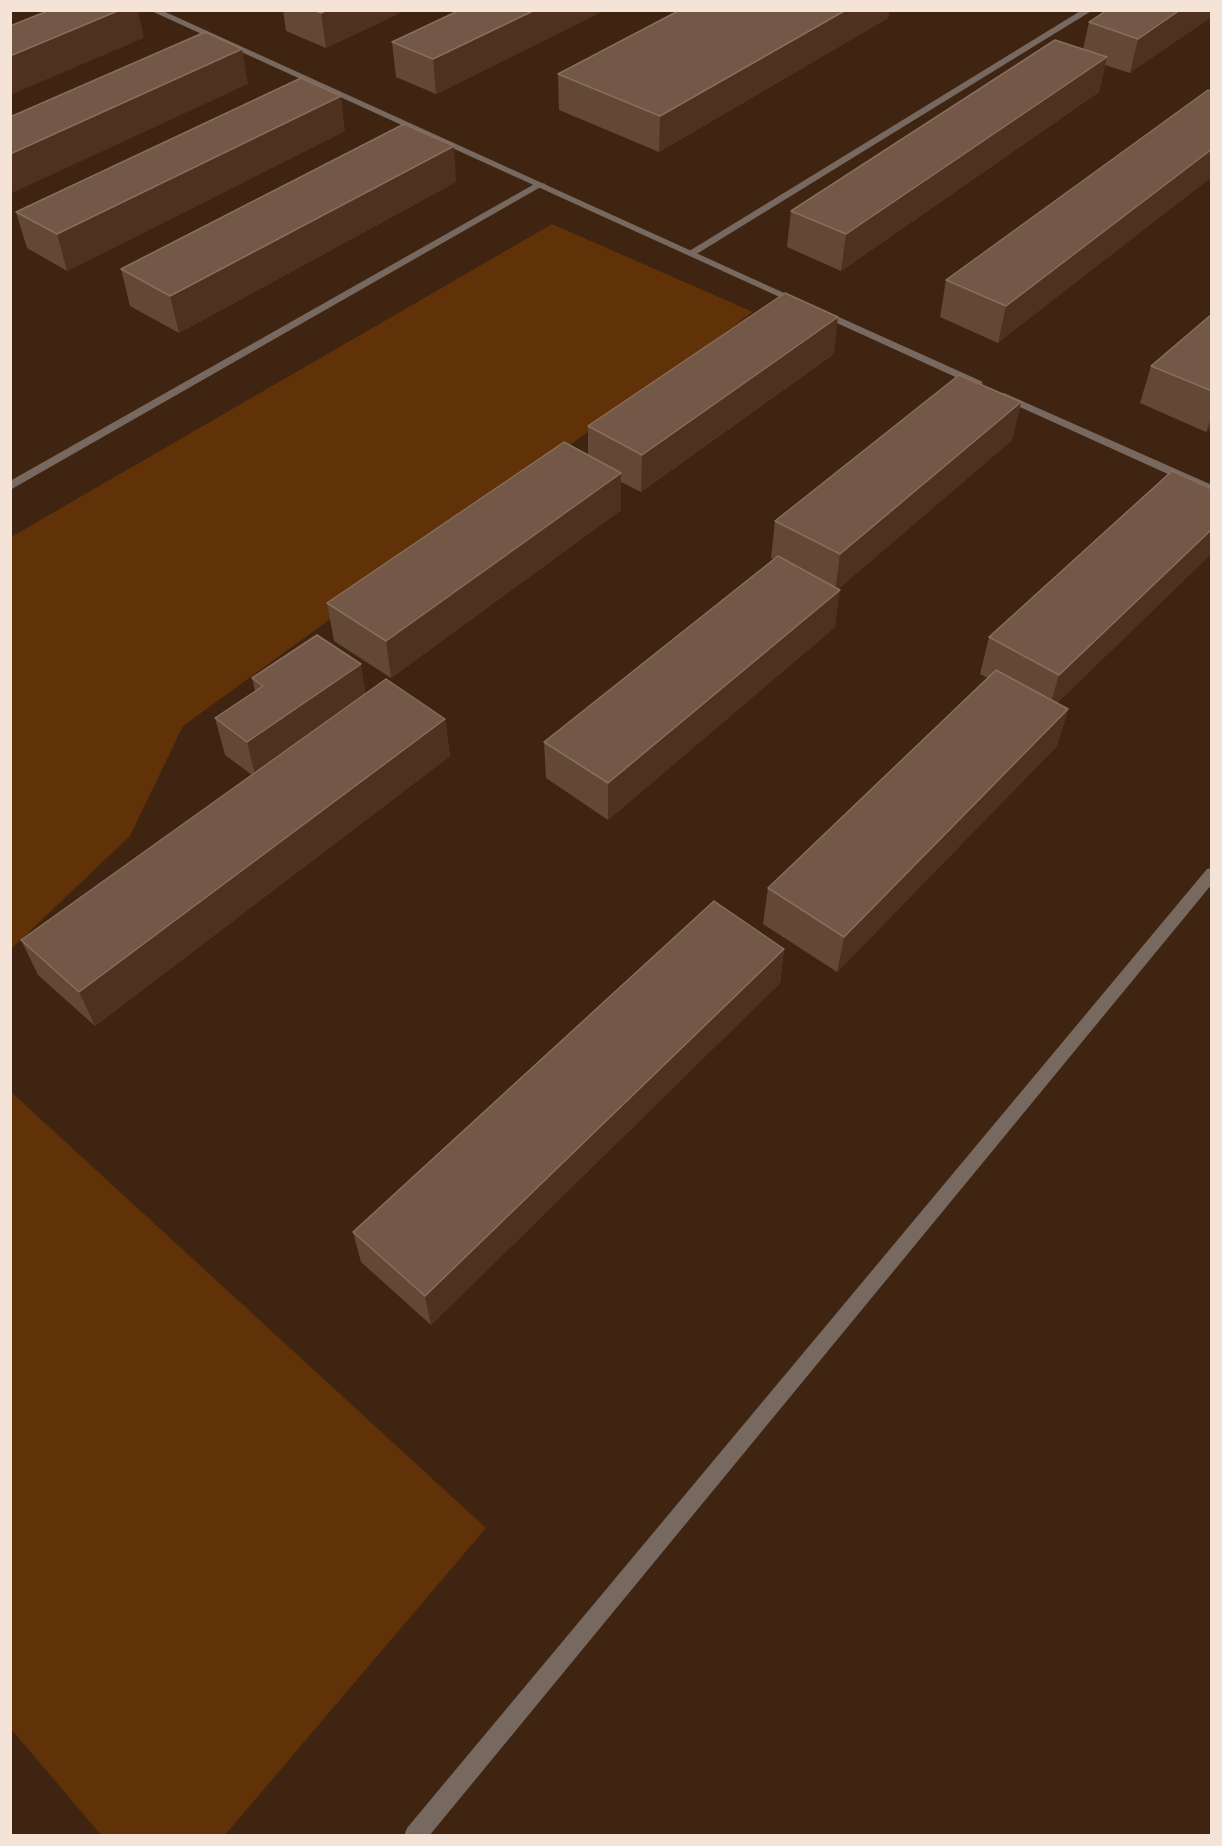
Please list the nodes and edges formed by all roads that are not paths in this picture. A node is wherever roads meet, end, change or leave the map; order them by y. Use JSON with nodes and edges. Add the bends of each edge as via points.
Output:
{"nodes":[{"id":1,"x":153,"y":10,"type":"edge"},
{"id":2,"x":1089,"y":10,"type":"edge"},
{"id":3,"x":541,"y":184,"type":"junction"},
{"id":4,"x":691,"y":253,"type":"junction"},
{"id":5,"x":984,"y":386,"type":"edge"},
{"id":6,"x":995,"y":391,"type":"edge"},
{"id":7,"x":10,"y":486,"type":"edge"},
{"id":8,"x":1212,"y":490,"type":"edge"},
{"id":9,"x":1212,"y":873,"type":"edge"},
{"id":10,"x":415,"y":1836,"type":"edge"}],
"edges":[{"from":1,"to":3,"type":"street"},
{"from":2,"to":4,"type":"street"},
{"from":3,"to":4,"type":"street"},
{"from":3,"to":7,"type":"street"},
{"from":4,"to":5,"type":"street"},
{"from":6,"to":8,"type":"street"},
{"from":9,"to":10,"type":"street"}]}
